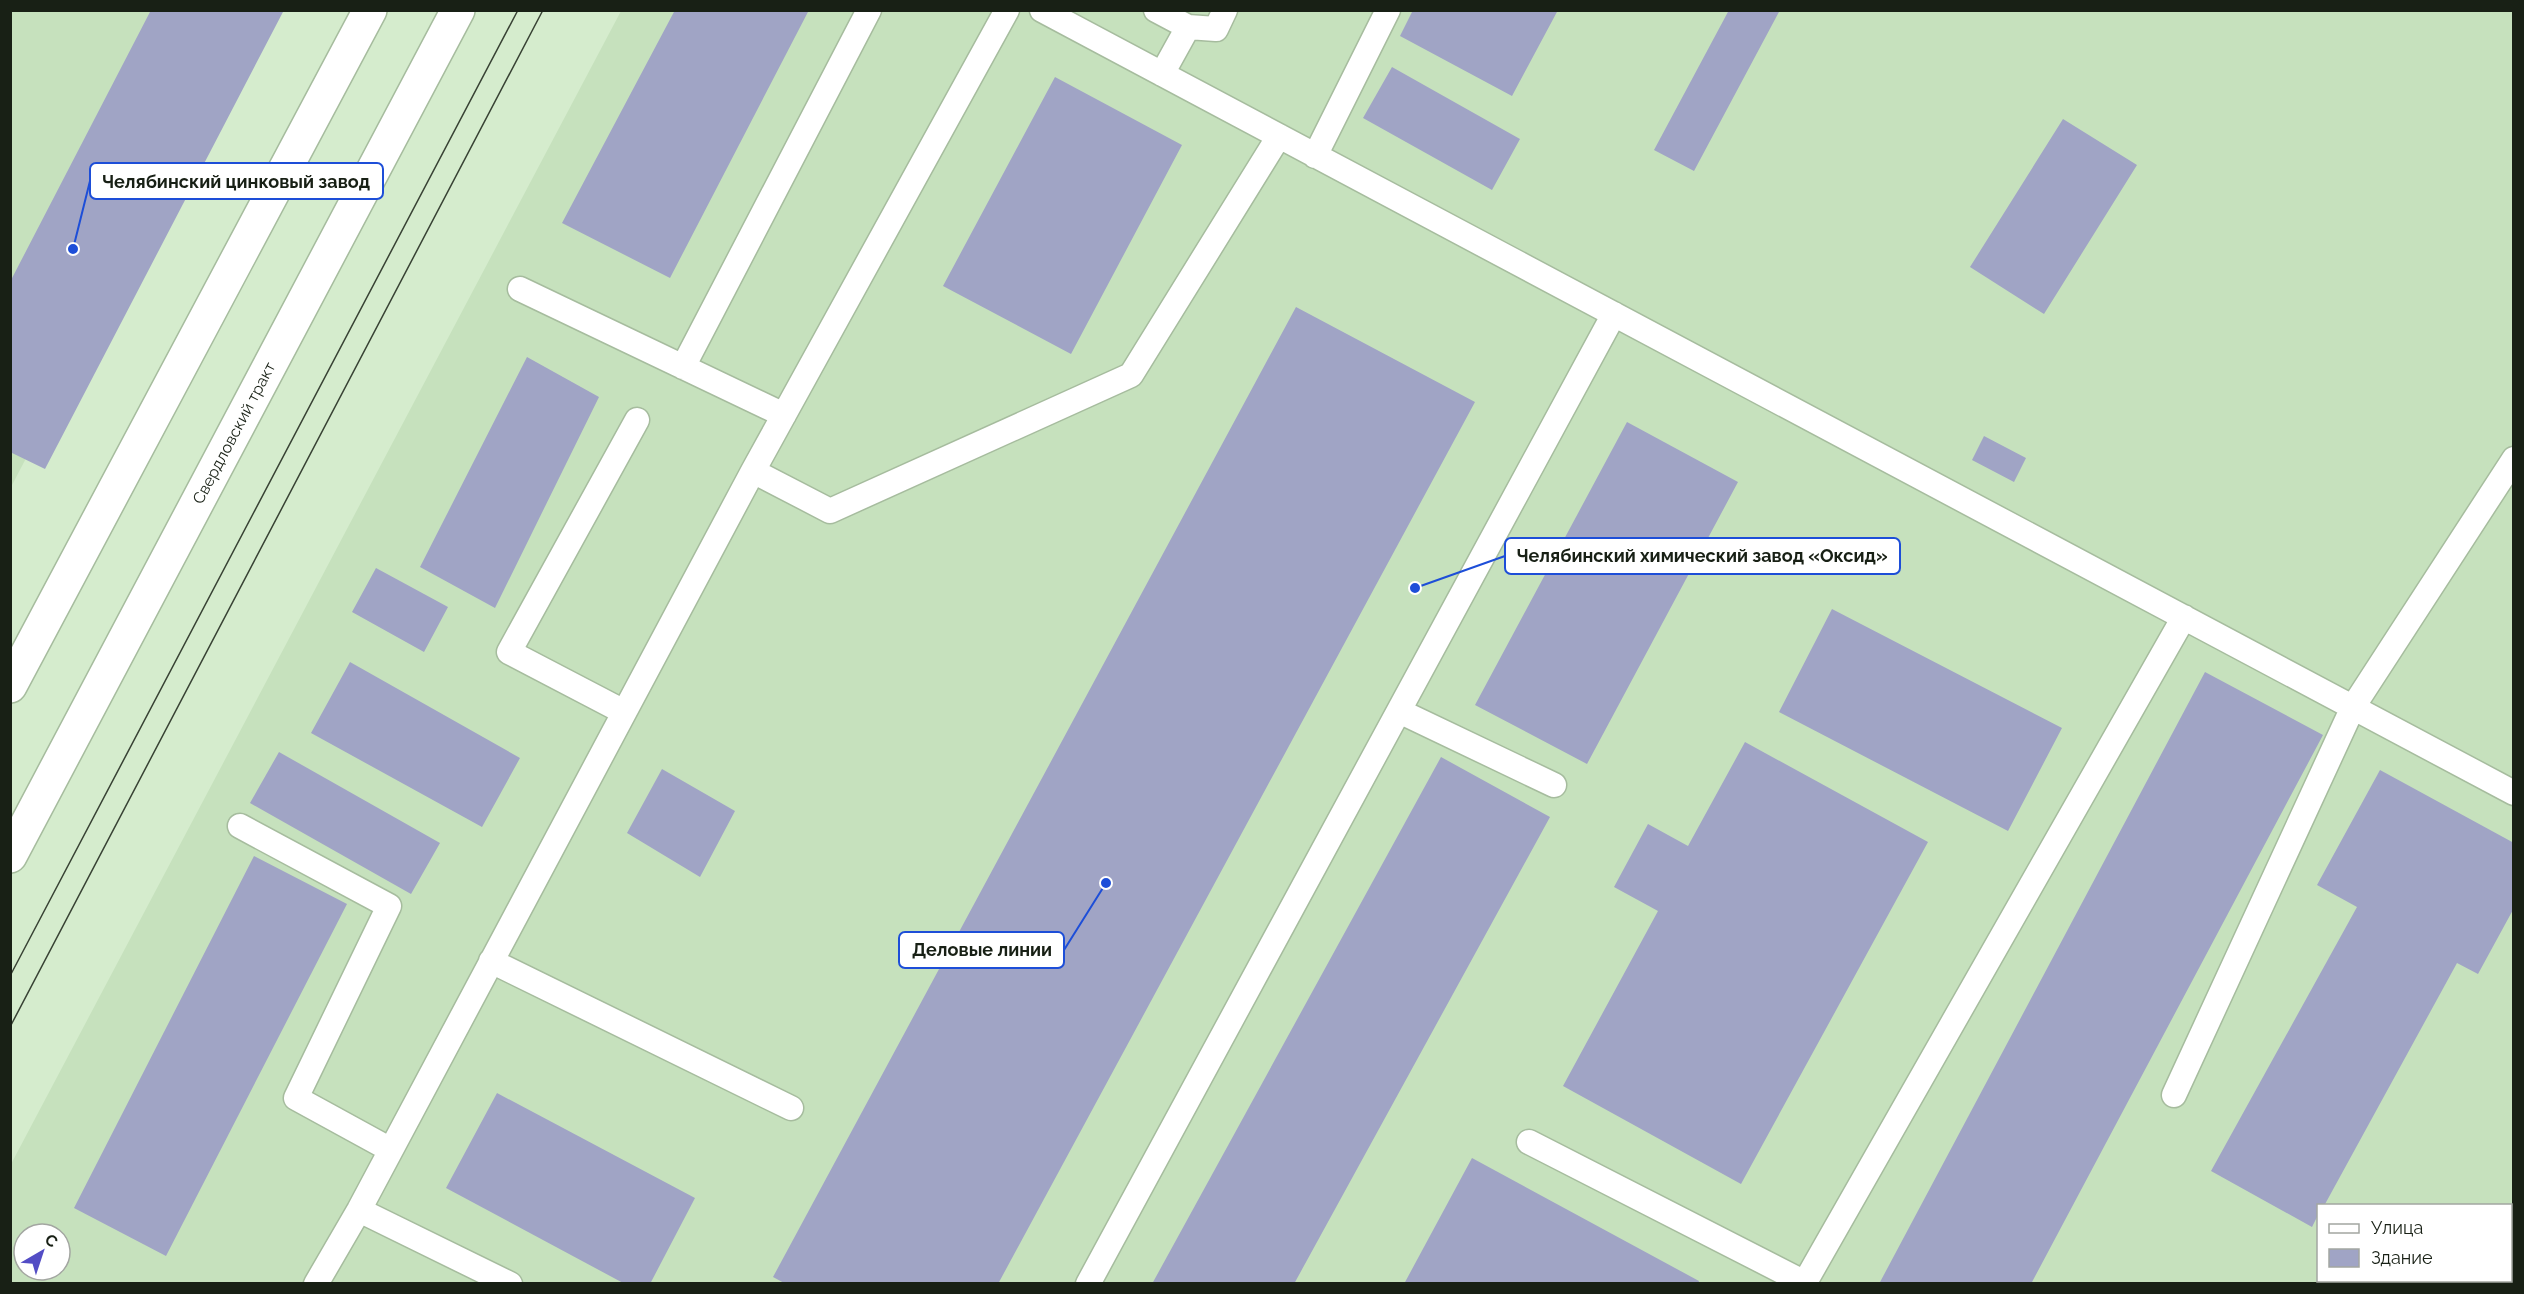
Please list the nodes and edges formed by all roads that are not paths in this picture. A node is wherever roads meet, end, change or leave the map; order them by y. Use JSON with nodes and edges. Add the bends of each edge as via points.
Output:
{"nodes":[{"id":1,"x":370,"y":10,"type":"edge"},
{"id":2,"x":458,"y":10,"type":"edge"},
{"id":3,"x":869,"y":10,"type":"edge"},
{"id":4,"x":1007,"y":10,"type":"edge"},
{"id":5,"x":1156,"y":10,"type":"edge"},
{"id":6,"x":1225,"y":10,"type":"edge"},
{"id":7,"x":1388,"y":10,"type":"edge"},
{"id":8,"x":1046,"y":11,"type":"edge"},
{"id":9,"x":1188,"y":27,"type":"junction"},
{"id":10,"x":1162,"y":74,"type":"junction"},
{"id":11,"x":1279,"y":136,"type":"junction"},
{"id":12,"x":1315,"y":156,"type":"junction"},
{"id":13,"x":520,"y":289,"type":"dead end"},
{"id":14,"x":1614,"y":314,"type":"junction"},
{"id":15,"x":683,"y":367,"type":"junction"},
{"id":16,"x":784,"y":415,"type":"junction"},
{"id":17,"x":637,"y":420,"type":"dead end"},
{"id":18,"x":2514,"y":459,"type":"edge"},
{"id":19,"x":753,"y":471,"type":"junction"},
{"id":20,"x":2184,"y":617,"type":"junction"},
{"id":21,"x":10,"y":686,"type":"edge"},
{"id":22,"x":2353,"y":707,"type":"junction"},
{"id":23,"x":1399,"y":711,"type":"junction"},
{"id":24,"x":624,"y":712,"type":"junction"},
{"id":25,"x":1554,"y":785,"type":"dead end"},
{"id":26,"x":2514,"y":793,"type":"edge"},
{"id":27,"x":240,"y":826,"type":"dead end"},
{"id":28,"x":10,"y":856,"type":"edge"},
{"id":29,"x":491,"y":962,"type":"junction"},
{"id":30,"x":2174,"y":1095,"type":"dead end"},
{"id":31,"x":790,"y":1108,"type":"dead end"},
{"id":32,"x":1529,"y":1142,"type":"dead end"},
{"id":33,"x":391,"y":1150,"type":"junction"},
{"id":34,"x":359,"y":1210,"type":"junction"},
{"id":35,"x":1805,"y":1283,"type":"edge"},
{"id":36,"x":316,"y":1284,"type":"edge"},
{"id":37,"x":510,"y":1284,"type":"edge"},
{"id":38,"x":1088,"y":1284,"type":"edge"}],
"edges":[{"from":1,"to":21,"type":"main road"},
{"from":2,"to":28,"type":"main road","name":"Свердловский тракт"},
{"from":3,"to":15,"type":"lane"},
{"from":4,"to":16,"type":"lane"},
{"from":5,"to":9,"type":"lane"},
{"from":6,"to":9,"type":"lane","via":[[1216,29]]},
{"from":7,"to":12,"type":"lane"},
{"from":8,"to":10,"type":"lane"},
{"from":9,"to":10,"type":"lane"},
{"from":10,"to":11,"type":"lane"},
{"from":11,"to":12,"type":"lane"},
{"from":11,"to":19,"type":"lane","via":[[1131,375],[830,511]]},
{"from":12,"to":14,"type":"lane"},
{"from":13,"to":15,"type":"lane"},
{"from":14,"to":20,"type":"lane"},
{"from":14,"to":23,"type":"lane"},
{"from":15,"to":16,"type":"lane"},
{"from":16,"to":19,"type":"lane"},
{"from":17,"to":24,"type":"lane","via":[[509,652]]},
{"from":18,"to":22,"type":"lane"},
{"from":19,"to":24,"type":"lane"},
{"from":20,"to":22,"type":"lane"},
{"from":20,"to":35,"type":"lane"},
{"from":22,"to":26,"type":"lane"},
{"from":22,"to":30,"type":"lane"},
{"from":23,"to":25,"type":"lane"},
{"from":23,"to":38,"type":"lane"},
{"from":24,"to":29,"type":"lane"},
{"from":27,"to":33,"type":"lane","via":[[389,906],[296,1098]]},
{"from":29,"to":31,"type":"lane"},
{"from":29,"to":33,"type":"lane"},
{"from":32,"to":35,"type":"lane"},
{"from":33,"to":34,"type":"lane"},
{"from":34,"to":36,"type":"lane"},
{"from":34,"to":37,"type":"lane"}]}
